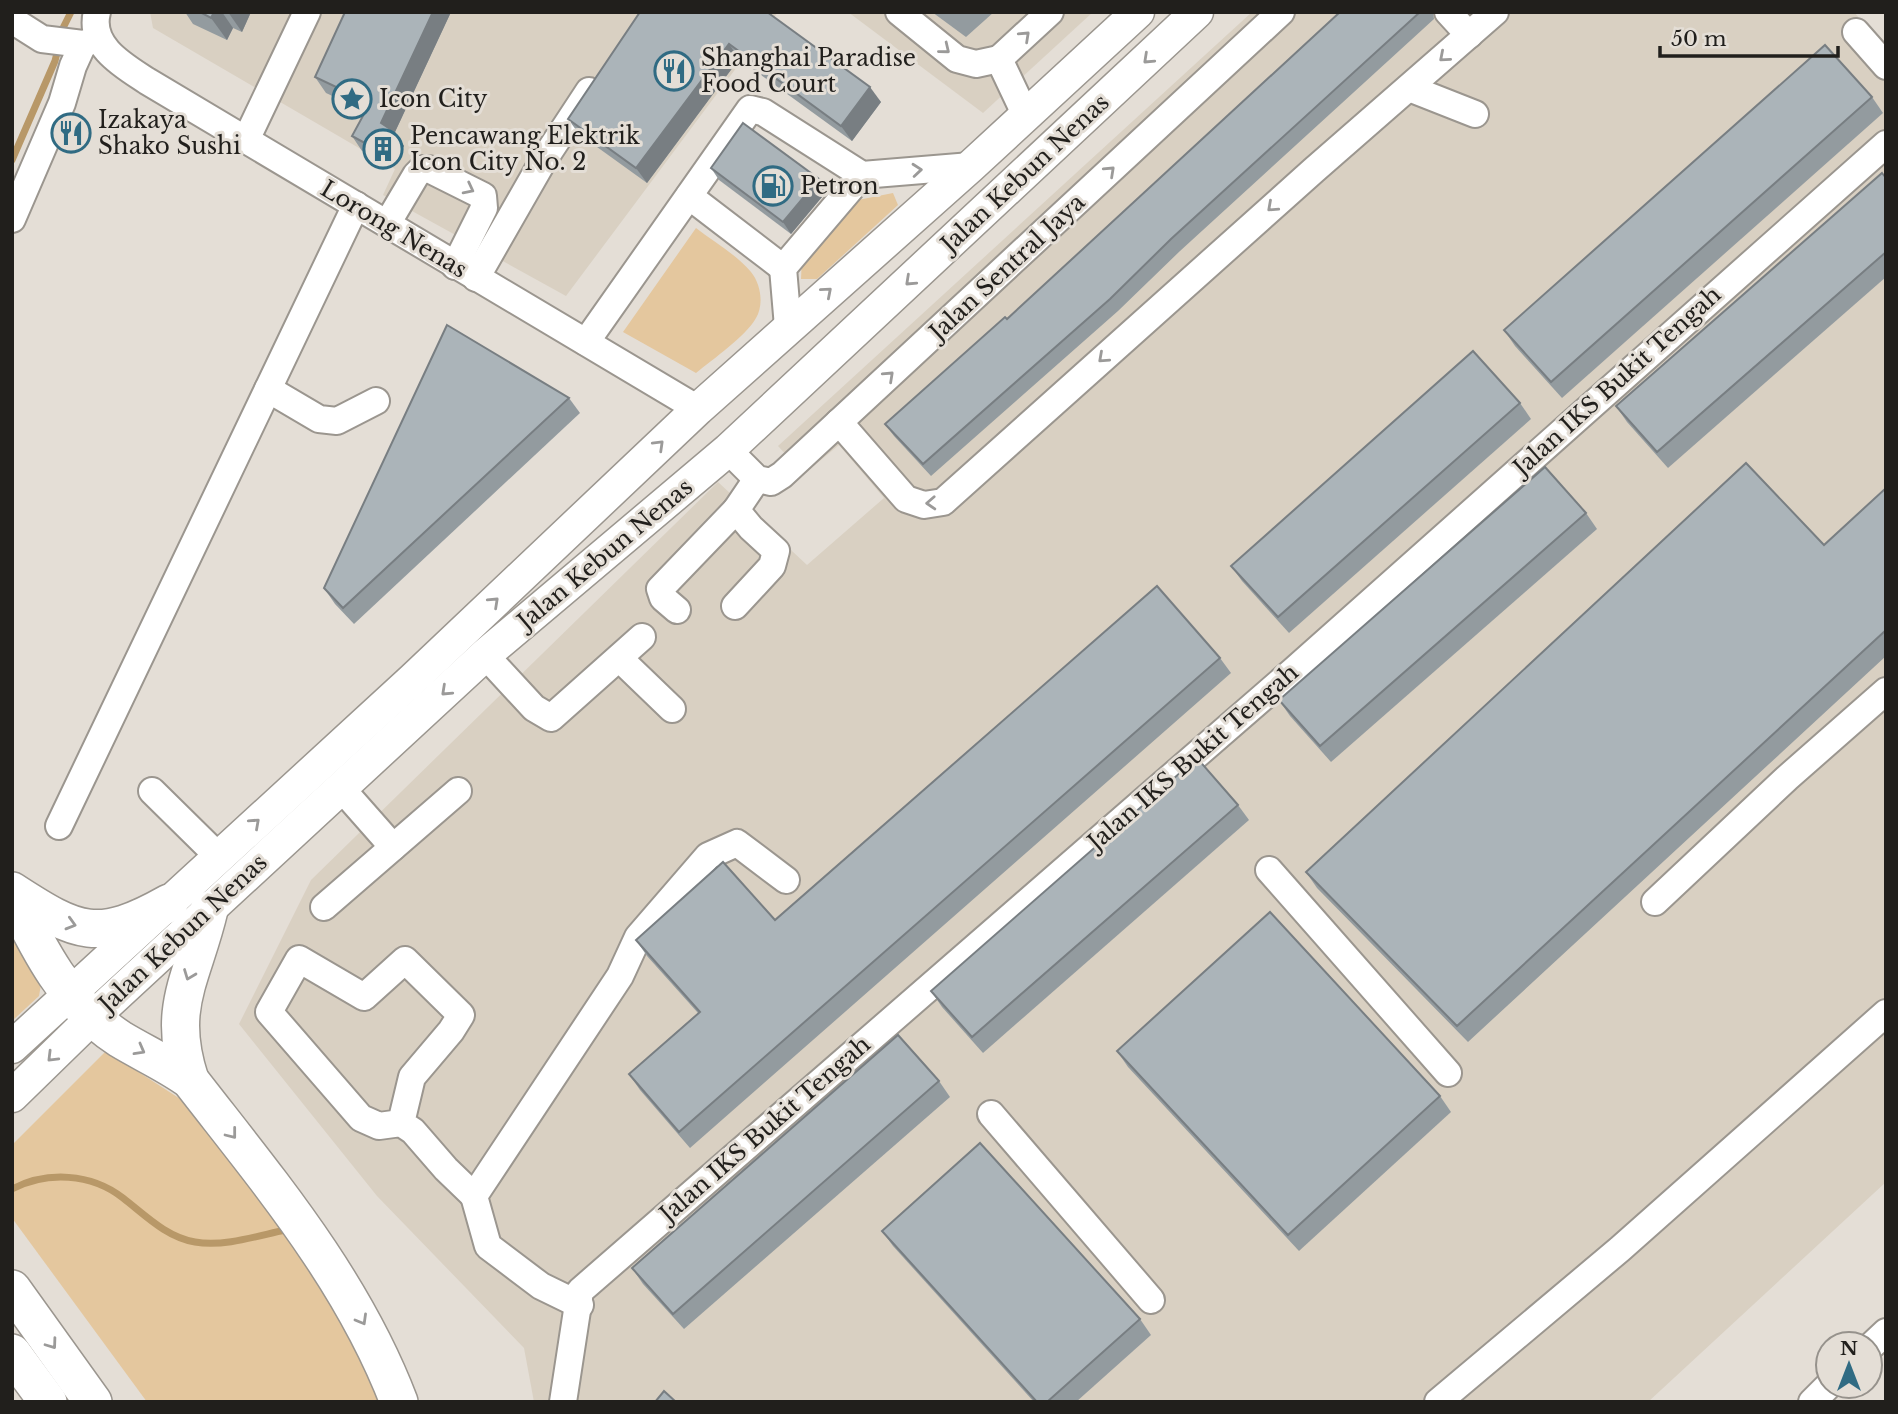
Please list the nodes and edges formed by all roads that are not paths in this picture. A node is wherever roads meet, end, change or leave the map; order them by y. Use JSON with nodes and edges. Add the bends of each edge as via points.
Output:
{"nodes":[{"id":1,"x":97,"y":12,"type":"edge"},
{"id":2,"x":307,"y":12,"type":"edge"},
{"id":3,"x":899,"y":12,"type":"edge"},
{"id":4,"x":1050,"y":12,"type":"edge"},
{"id":5,"x":1138,"y":12,"type":"edge"},
{"id":6,"x":1198,"y":12,"type":"edge"},
{"id":7,"x":1281,"y":12,"type":"edge"},
{"id":8,"x":1448,"y":12,"type":"edge"},
{"id":9,"x":1495,"y":12,"type":"edge"},
{"id":10,"x":12,"y":20,"type":"edge"},
{"id":11,"x":1856,"y":32,"type":"dead end"},
{"id":12,"x":1469,"y":36,"type":"junction"},
{"id":13,"x":73,"y":41,"type":"junction"},
{"id":14,"x":999,"y":59,"type":"junction"},
{"id":15,"x":1886,"y":66,"type":"edge"},
{"id":16,"x":606,"y":67,"type":"edge"},
{"id":17,"x":1409,"y":88,"type":"junction"},
{"id":18,"x":1475,"y":114,"type":"dead end"},
{"id":19,"x":1026,"y":116,"type":"junction"},
{"id":20,"x":246,"y":141,"type":"junction"},
{"id":21,"x":1886,"y":144,"type":"edge"},
{"id":22,"x":971,"y":166,"type":"junction"},
{"id":23,"x":862,"y":174,"type":"junction"},
{"id":24,"x":689,"y":196,"type":"junction"},
{"id":25,"x":356,"y":205,"type":"junction"},
{"id":26,"x":12,"y":219,"type":"edge"},
{"id":27,"x":387,"y":225,"type":"junction"},
{"id":28,"x":783,"y":268,"type":"junction"},
{"id":29,"x":466,"y":272,"type":"junction"},
{"id":30,"x":788,"y":327,"type":"junction"},
{"id":31,"x":586,"y":342,"type":"junction"},
{"id":32,"x":268,"y":389,"type":"junction"},
{"id":33,"x":376,"y":401,"type":"dead end"},
{"id":34,"x":698,"y":409,"type":"junction"},
{"id":35,"x":839,"y":422,"type":"junction"},
{"id":36,"x":728,"y":450,"type":"junction"},
{"id":37,"x":757,"y":479,"type":"junction"},
{"id":38,"x":736,"y":510,"type":"junction"},
{"id":39,"x":734,"y":606,"type":"dead end"},
{"id":40,"x":677,"y":610,"type":"dead end"},
{"id":41,"x":642,"y":637,"type":"dead end"},
{"id":42,"x":485,"y":655,"type":"junction"},
{"id":43,"x":619,"y":657,"type":"junction"},
{"id":44,"x":1886,"y":691,"type":"edge"},
{"id":45,"x":672,"y":709,"type":"dead end"},
{"id":46,"x":341,"y":788,"type":"junction"},
{"id":47,"x":152,"y":791,"type":"dead end"},
{"id":48,"x":458,"y":791,"type":"dead end"},
{"id":49,"x":59,"y":826,"type":"dead end"},
{"id":50,"x":393,"y":846,"type":"junction"},
{"id":51,"x":218,"y":856,"type":"junction"},
{"id":52,"x":1269,"y":870,"type":"dead end"},
{"id":53,"x":786,"y":880,"type":"dead end"},
{"id":54,"x":12,"y":892,"type":"edge"},
{"id":55,"x":1656,"y":902,"type":"dead end"},
{"id":56,"x":169,"y":903,"type":"junction"},
{"id":57,"x":324,"y":907,"type":"dead end"},
{"id":58,"x":209,"y":910,"type":"junction"},
{"id":59,"x":80,"y":1005,"type":"junction"},
{"id":60,"x":1886,"y":1013,"type":"edge"},
{"id":61,"x":12,"y":1047,"type":"edge"},
{"id":62,"x":1448,"y":1073,"type":"dead end"},
{"id":63,"x":190,"y":1080,"type":"junction"},
{"id":64,"x":12,"y":1096,"type":"edge"},
{"id":65,"x":991,"y":1114,"type":"dead end"},
{"id":66,"x":401,"y":1124,"type":"junction"},
{"id":67,"x":474,"y":1196,"type":"junction"},
{"id":68,"x":12,"y":1289,"type":"edge"},
{"id":69,"x":1151,"y":1300,"type":"dead end"},
{"id":70,"x":580,"y":1304,"type":"junction"},
{"id":71,"x":12,"y":1353,"type":"edge"},
{"id":72,"x":48,"y":1402,"type":"edge"},
{"id":73,"x":93,"y":1402,"type":"edge"},
{"id":74,"x":399,"y":1402,"type":"edge"},
{"id":75,"x":563,"y":1402,"type":"edge"},
{"id":76,"x":1438,"y":1402,"type":"edge"}],
"edges":[{"from":1,"to":13,"type":"street"},
{"from":2,"to":20,"type":"street"},
{"from":3,"to":14,"type":"street","one_way":true,"via":[[957,59],[976,64]]},
{"from":14,"to":4,"type":"street","one_way":true},
{"from":5,"to":19,"type":"main road","name":"Jalan Kebun Nenas"},
{"from":6,"to":36,"type":"main road","name":"Jalan Kebun Nenas","one_way":true},
{"from":35,"to":7,"type":"street","name":"Jalan Sentral Jaya","one_way":true},
{"from":8,"to":12,"type":"street"},
{"from":9,"to":12,"type":"street"},
{"from":10,"to":13,"type":"street","name":"Lorong Nenas"},
{"from":11,"to":15,"type":"street"},
{"from":12,"to":17,"type":"street","one_way":true},
{"from":13,"to":20,"type":"street","name":"Lorong Nenas","via":[[113,58]]},
{"from":13,"to":26,"type":"street","via":[[62,103]]},
{"from":14,"to":19,"type":"street"},
{"from":16,"to":29,"type":"street"},
{"from":17,"to":18,"type":"street"},
{"from":17,"to":35,"type":"street","one_way":true,"via":[[943,502],[924,505],[906,499]]},
{"from":19,"to":22,"type":"main road","name":"Jalan Kebun Nenas"},
{"from":20,"to":25,"type":"street","name":"Lorong Nenas"},
{"from":21,"to":70,"type":"street","name":"Jalan IKS Bukit Tengah","via":[[1293,671],[580,1292]]},
{"from":23,"to":22,"type":"street","one_way":true},
{"from":30,"to":22,"type":"main road","name":"Jalan Kebun Nenas","one_way":true},
{"from":23,"to":24,"type":"street","via":[[763,112],[750,109]]},
{"from":23,"to":28,"type":"street"},
{"from":24,"to":28,"type":"street"},
{"from":24,"to":31,"type":"street"},
{"from":25,"to":27,"type":"street","name":"Lorong Nenas"},
{"from":25,"to":32,"type":"street"},
{"from":27,"to":29,"type":"street","name":"Lorong Nenas"},
{"from":27,"to":29,"type":"street","one_way":true,"via":[[422,169],[483,196],[484,208]]},
{"from":28,"to":30,"type":"street"},
{"from":29,"to":31,"type":"street","name":"Lorong Nenas"},
{"from":30,"to":34,"type":"main road","name":"Jalan Kebun Nenas"},
{"from":31,"to":34,"type":"street","name":"Lorong Nenas"},
{"from":32,"to":33,"type":"street","via":[[319,419],[337,421]]},
{"from":32,"to":49,"type":"street"},
{"from":51,"to":34,"type":"main road","name":"Jalan Kebun Nenas","one_way":true},
{"from":35,"to":37,"type":"street","name":"Jalan Sentral Jaya","via":[[782,475],[771,482]]},
{"from":36,"to":37,"type":"street"},
{"from":36,"to":42,"type":"main road","name":"Jalan Kebun Nenas"},
{"from":37,"to":38,"type":"street"},
{"from":38,"to":39,"type":"street","via":[[776,551],[772,566]]},
{"from":38,"to":40,"type":"street","via":[[660,589]]},
{"from":41,"to":43,"type":"street"},
{"from":42,"to":43,"type":"street","via":[[534,708],[551,718]]},
{"from":42,"to":46,"type":"main road","name":"Jalan Kebun Nenas","one_way":true},
{"from":43,"to":45,"type":"street"},
{"from":44,"to":55,"type":"street"},
{"from":46,"to":50,"type":"street"},
{"from":46,"to":58,"type":"main road","name":"Jalan Kebun Nenas"},
{"from":47,"to":51,"type":"street"},
{"from":48,"to":50,"type":"street"},
{"from":50,"to":57,"type":"street"},
{"from":51,"to":56,"type":"main road","name":"Jalan Kebun Nenas"},
{"from":52,"to":62,"type":"street"},
{"from":53,"to":67,"type":"street","via":[[737,843],[708,856],[638,937],[620,976]]},
{"from":54,"to":56,"type":"highway","one_way":true,"via":[[62,921],[98,929],[138,921]]},
{"from":54,"to":59,"type":"highway","via":[[49,967]]},
{"from":56,"to":59,"type":"main road","name":"Jalan Kebun Nenas"},
{"from":58,"to":59,"type":"main road","name":"Jalan Kebun Nenas"},
{"from":58,"to":63,"type":"highway","one_way":true,"via":[[180,1009],[182,1056]]},
{"from":59,"to":61,"type":"main road","name":"Jalan Kebun Nenas"},
{"from":59,"to":63,"type":"highway","one_way":true,"via":[[120,1038]]},
{"from":59,"to":64,"type":"main road","name":"Jalan Kebun Nenas","one_way":true},
{"from":60,"to":76,"type":"street","via":[[1620,1249]]},
{"from":63,"to":74,"type":"highway","one_way":true,"via":[[312,1238],[368,1331]]},
{"from":65,"to":69,"type":"street"},
{"from":66,"to":66,"type":"street","via":[[379,1126],[361,1118],[269,1012],[299,959],[364,998],[405,960],[461,1015],[412,1077]]},
{"from":66,"to":67,"type":"street"},
{"from":67,"to":70,"type":"street","via":[[488,1246],[541,1286]]},
{"from":68,"to":73,"type":"highway","one_way":true},
{"from":70,"to":75,"type":"street","name":"Jalan IKS Bukit Tengah"},
{"from":71,"to":72,"type":"highway"}]}
